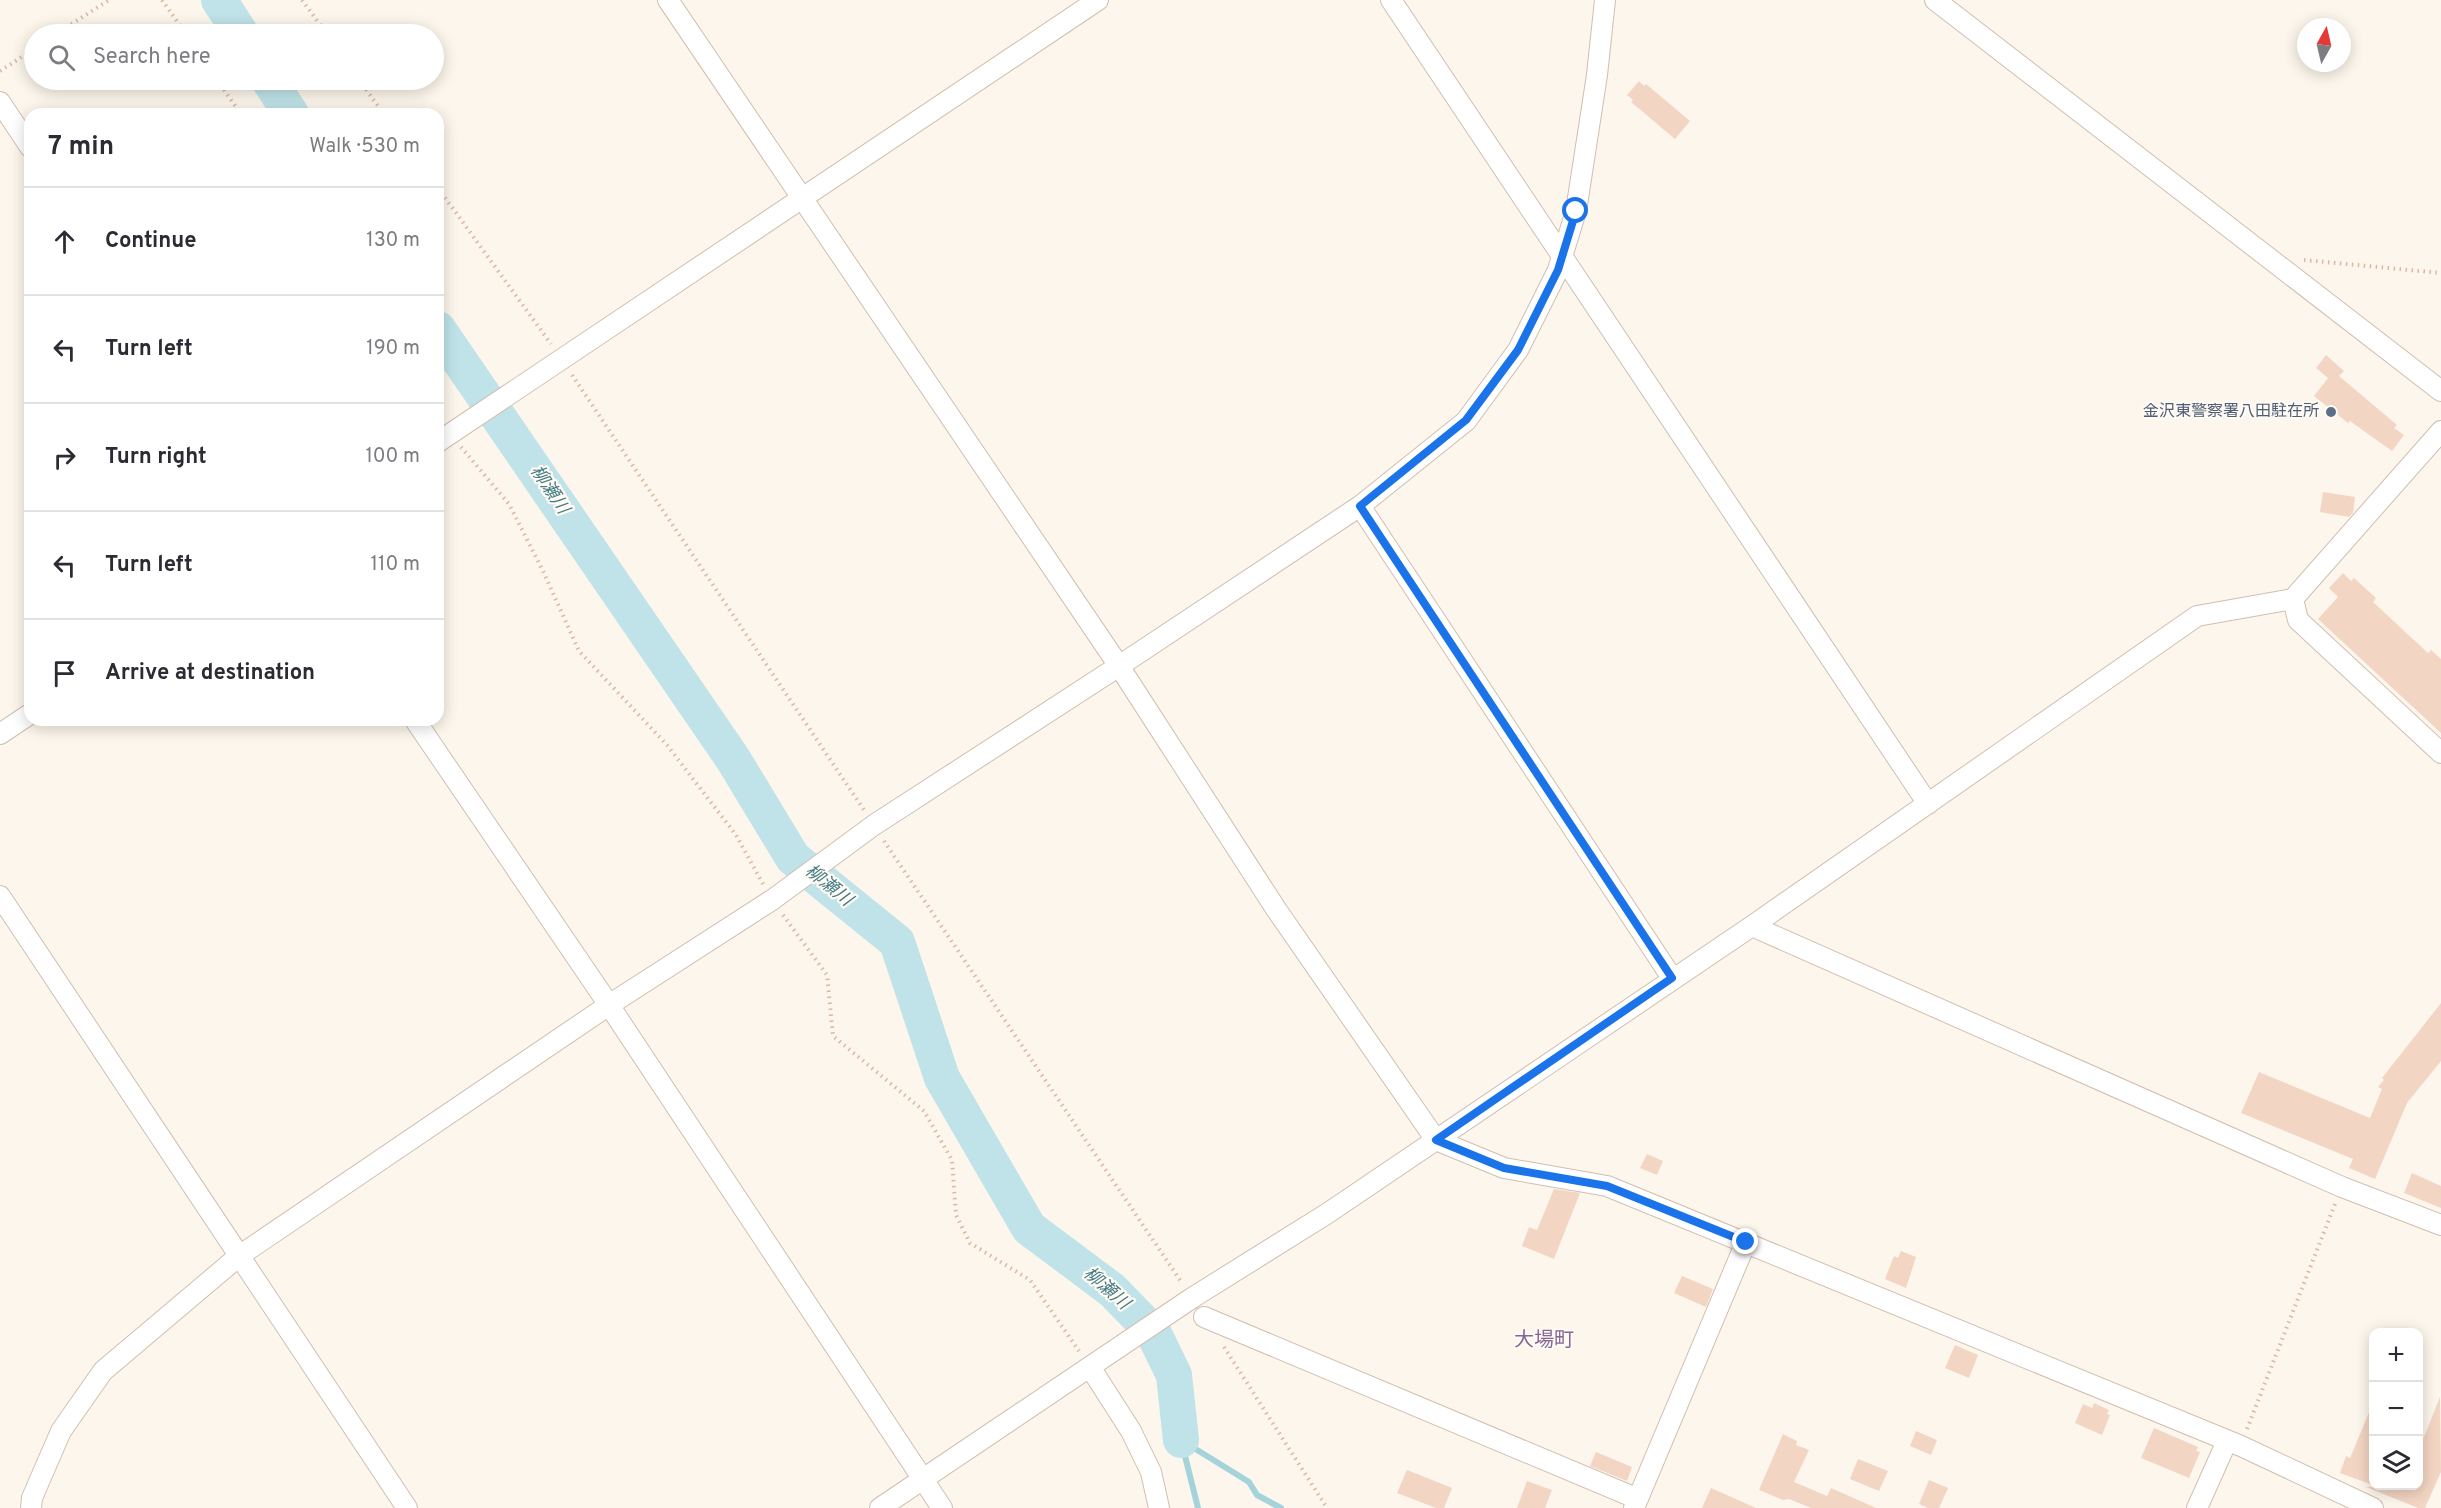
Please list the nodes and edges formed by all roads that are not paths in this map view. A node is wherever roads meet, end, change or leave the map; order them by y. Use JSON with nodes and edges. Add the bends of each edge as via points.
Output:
{"nodes":[{"id":1,"x":668,"y":0,"type":"edge"},
{"id":2,"x":1098,"y":0,"type":"edge"},
{"id":3,"x":1391,"y":0,"type":"edge"},
{"id":4,"x":1605,"y":0,"type":"edge"},
{"id":5,"x":1935,"y":0,"type":"edge"},
{"id":6,"x":0,"y":102,"type":"edge"},
{"id":7,"x":24,"y":138,"type":"edge"},
{"id":8,"x":802,"y":198,"type":"junction"},
{"id":9,"x":1562,"y":258,"type":"junction"},
{"id":10,"x":2441,"y":392,"type":"edge"},
{"id":11,"x":2441,"y":431,"type":"edge"},
{"id":12,"x":444,"y":437,"type":"edge"},
{"id":13,"x":1360,"y":506,"type":"junction"},
{"id":14,"x":2293,"y":599,"type":"junction"},
{"id":15,"x":1119,"y":666,"type":"junction"},
{"id":16,"x":24,"y":718,"type":"edge"},
{"id":17,"x":419,"y":726,"type":"edge"},
{"id":18,"x":0,"y":734,"type":"edge"},
{"id":19,"x":2441,"y":753,"type":"edge"},
{"id":20,"x":1928,"y":804,"type":"junction"},
{"id":21,"x":0,"y":896,"type":"edge"},
{"id":22,"x":1752,"y":926,"type":"junction"},
{"id":23,"x":1672,"y":978,"type":"junction"},
{"id":24,"x":609,"y":1005,"type":"junction"},
{"id":25,"x":1436,"y":1140,"type":"junction"},
{"id":26,"x":2441,"y":1225,"type":"edge"},
{"id":27,"x":1746,"y":1242,"type":"junction"},
{"id":28,"x":239,"y":1256,"type":"junction"},
{"id":29,"x":1204,"y":1317,"type":"road end"},
{"id":30,"x":1093,"y":1365,"type":"junction"},
{"id":31,"x":2234,"y":1443,"type":"junction"},
{"id":32,"x":922,"y":1479,"type":"junction"},
{"id":33,"x":1636,"y":1504,"type":"edge"},
{"id":34,"x":31,"y":1508,"type":"edge"},
{"id":35,"x":407,"y":1508,"type":"edge"},
{"id":36,"x":880,"y":1508,"type":"edge"},
{"id":37,"x":942,"y":1508,"type":"edge"},
{"id":38,"x":1159,"y":1508,"type":"edge"},
{"id":39,"x":2197,"y":1508,"type":"edge"},
{"id":40,"x":2373,"y":1508,"type":"edge"}],
"edges":[{"from":1,"to":8,"type":"street"},
{"from":2,"to":8,"type":"street"},
{"from":3,"to":9,"type":"street"},
{"from":4,"to":9,"type":"street","via":[[1576,211]]},
{"from":5,"to":10,"type":"street"},
{"from":6,"to":7,"type":"street"},
{"from":8,"to":12,"type":"street"},
{"from":8,"to":15,"type":"street"},
{"from":9,"to":13,"type":"street","via":[[1518,350],[1466,420]]},
{"from":9,"to":20,"type":"street"},
{"from":11,"to":14,"type":"street"},
{"from":13,"to":15,"type":"street"},
{"from":13,"to":23,"type":"street"},
{"from":14,"to":19,"type":"street","via":[[2298,620]]},
{"from":14,"to":20,"type":"street","via":[[2197,616]]},
{"from":15,"to":24,"type":"street","via":[[874,825],[772,900]]},
{"from":15,"to":25,"type":"street","via":[[1276,909]]},
{"from":16,"to":18,"type":"street"},
{"from":17,"to":24,"type":"street"},
{"from":20,"to":22,"type":"street"},
{"from":21,"to":28,"type":"street"},
{"from":22,"to":23,"type":"street"},
{"from":22,"to":26,"type":"street","via":[[2342,1187]]},
{"from":23,"to":25,"type":"street"},
{"from":24,"to":28,"type":"street"},
{"from":24,"to":32,"type":"street"},
{"from":25,"to":27,"type":"street","via":[[1504,1168],[1607,1186]]},
{"from":25,"to":30,"type":"street"},
{"from":27,"to":31,"type":"street"},
{"from":27,"to":33,"type":"street"},
{"from":28,"to":34,"type":"street","via":[[103,1371],[62,1431]]},
{"from":28,"to":35,"type":"street"},
{"from":29,"to":33,"type":"street"},
{"from":30,"to":32,"type":"street"},
{"from":30,"to":38,"type":"street","via":[[1151,1472]]},
{"from":31,"to":39,"type":"street"},
{"from":31,"to":40,"type":"street"},
{"from":32,"to":36,"type":"street"},
{"from":32,"to":37,"type":"street"}]}
